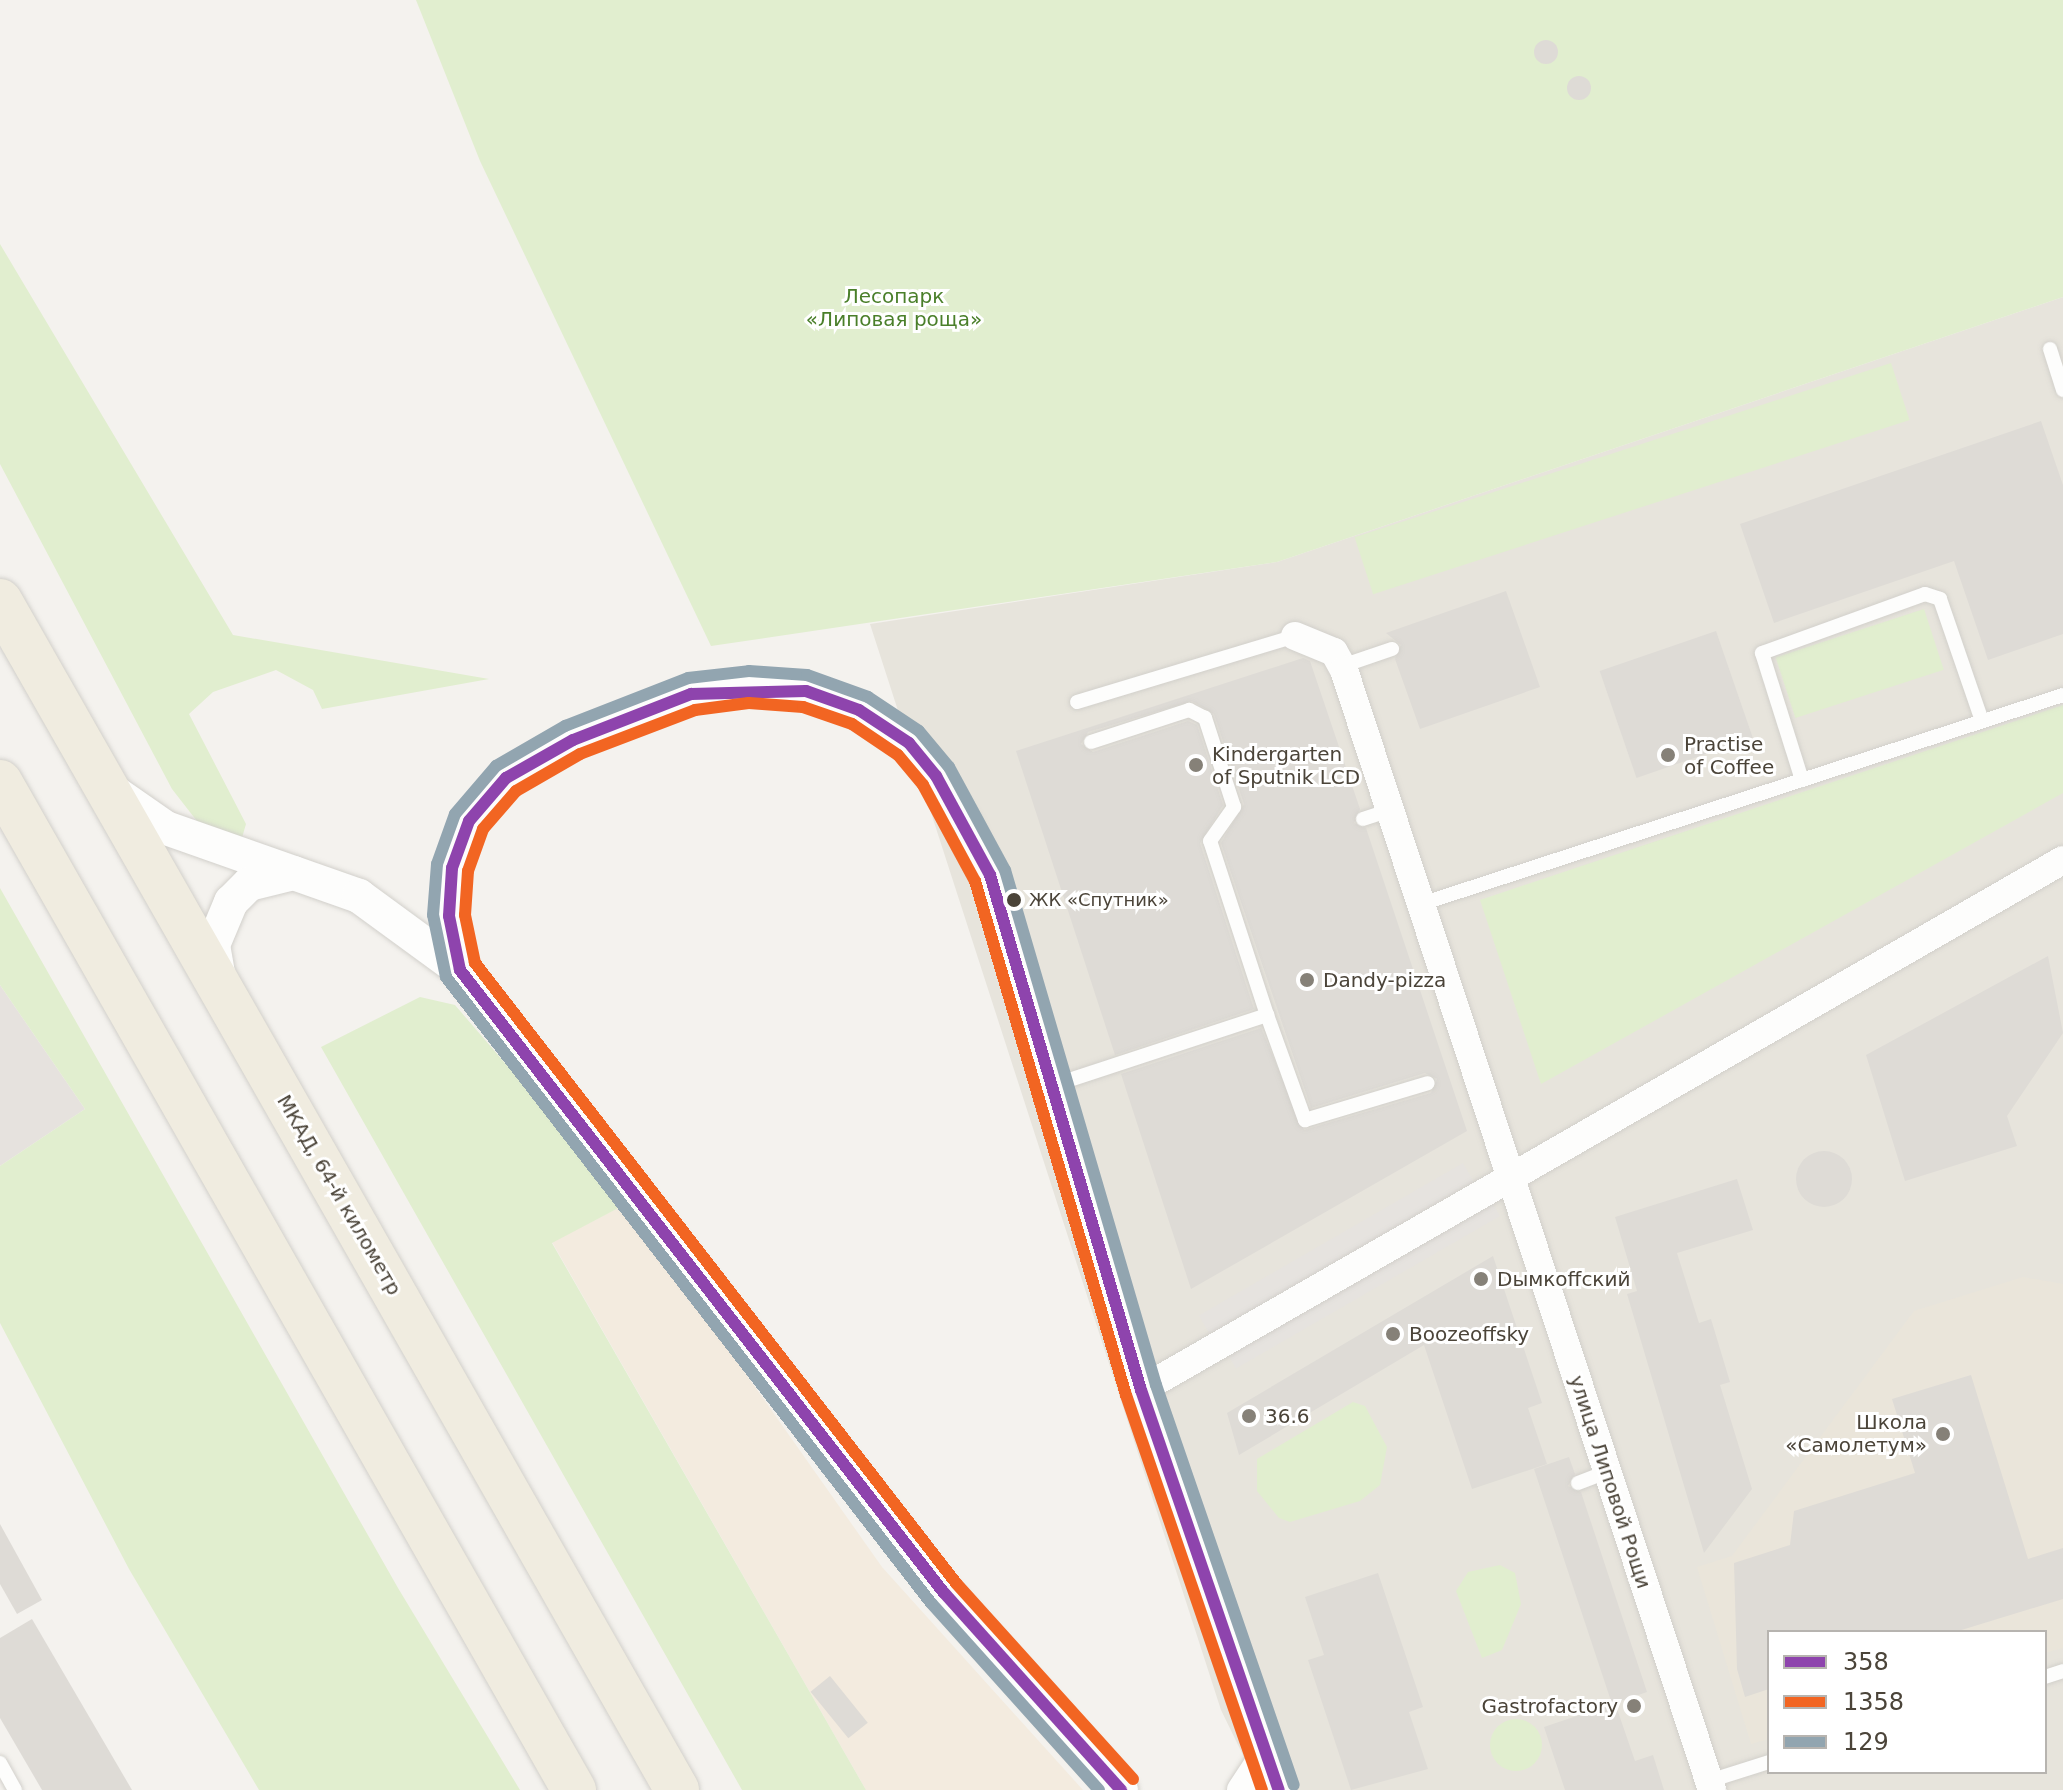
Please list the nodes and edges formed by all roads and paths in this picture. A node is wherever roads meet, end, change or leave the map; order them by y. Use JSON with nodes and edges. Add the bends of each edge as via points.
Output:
{"nodes":[{"id":1,"x":2050,"y":349,"type":"dead end"},
{"id":2,"x":2063,"y":390,"type":"edge"},
{"id":3,"x":0,"y":601,"type":"edge"},
{"id":4,"x":1295,"y":636,"type":"joint"},
{"id":5,"x":1392,"y":649,"type":"dead end"},
{"id":6,"x":1342,"y":666,"type":"junction"},
{"id":7,"x":2063,"y":695,"type":"edge"},
{"id":8,"x":1077,"y":702,"type":"dead end"},
{"id":9,"x":1982,"y":721,"type":"junction"},
{"id":10,"x":1091,"y":742,"type":"dead end"},
{"id":11,"x":1802,"y":780,"type":"junction"},
{"id":12,"x":102,"y":781,"type":"junction"},
{"id":13,"x":0,"y":782,"type":"edge"},
{"id":14,"x":1390,"y":810,"type":"junction"},
{"id":15,"x":1363,"y":819,"type":"dead end"},
{"id":16,"x":2063,"y":860,"type":"edge"},
{"id":17,"x":294,"y":873,"type":"junction"},
{"id":18,"x":450,"y":904,"type":"junction"},
{"id":19,"x":1421,"y":904,"type":"junction"},
{"id":20,"x":406,"y":925,"type":"junction"},
{"id":21,"x":460,"y":970,"type":"junction"},
{"id":22,"x":221,"y":987,"type":"junction"},
{"id":23,"x":1267,"y":1015,"type":"junction"},
{"id":24,"x":1428,"y":1083,"type":"dead end"},
{"id":25,"x":1048,"y":1087,"type":"junction"},
{"id":26,"x":1509,"y":1175,"type":"junction"},
{"id":27,"x":1141,"y":1390,"type":"junction"},
{"id":28,"x":1607,"y":1472,"type":"junction"},
{"id":29,"x":1578,"y":1483,"type":"dead end"},
{"id":30,"x":1264,"y":1755,"type":"junction"},
{"id":31,"x":0,"y":1763,"type":"edge"},
{"id":32,"x":1767,"y":1763,"type":"edge"},
{"id":33,"x":1710,"y":1786,"type":"edge"},
{"id":34,"x":15,"y":1790,"type":"edge"},
{"id":35,"x":574,"y":1790,"type":"edge"},
{"id":36,"x":677,"y":1790,"type":"edge"},
{"id":37,"x":1121,"y":1790,"type":"edge"},
{"id":38,"x":1241,"y":1790,"type":"edge"},
{"id":39,"x":1279,"y":1790,"type":"edge"}],
"edges":[{"from":1,"to":2,"type":"lane"},
{"from":3,"to":12,"type":"highway","name":"МКАД, 64-й километр"},
{"from":4,"to":6,"type":"street","name":"улица Липовой Рощи","via":[[1319,641]]},
{"from":4,"to":8,"type":"lane"},
{"from":5,"to":6,"type":"lane"},
{"from":6,"to":14,"type":"street","name":"улица Липовой Рощи"},
{"from":7,"to":9,"type":"lane"},
{"from":9,"to":11,"type":"lane"},
{"from":9,"to":11,"type":"lane","via":[[1940,599],[1925,594],[1762,653]]},
{"from":10,"to":23,"type":"lane","via":[[1189,710],[1205,718],[1234,807],[1210,841]]},
{"from":11,"to":19,"type":"lane"},
{"from":12,"to":17,"type":"street","via":[[166,828]]},
{"from":12,"to":22,"type":"highway","name":"МКАД, 64-й километр"},
{"from":13,"to":35,"type":"highway"},
{"from":14,"to":15,"type":"lane"},
{"from":14,"to":19,"type":"street","name":"улица Липовой Рощи"},
{"from":16,"to":26,"type":"street"},
{"from":17,"to":20,"type":"street","via":[[359,896]]},
{"from":17,"to":22,"type":"street","via":[[249,884],[231,902],[213,945]]},
{"from":18,"to":20,"type":"street","via":[[437,917]]},
{"from":18,"to":21,"type":"street"},
{"from":18,"to":25,"type":"street","via":[[469,821],[506,778],[573,740],[691,694],[749,687],[806,691],[859,710],[909,743],[967,823],[990,875]]},
{"from":19,"to":26,"type":"street","name":"улица Липовой Рощи"},
{"from":20,"to":21,"type":"street"},
{"from":21,"to":37,"type":"street","via":[[944,1593]]},
{"from":22,"to":36,"type":"highway","name":"МКАД, 64-й километр"},
{"from":23,"to":24,"type":"lane","via":[[1305,1120]]},
{"from":23,"to":25,"type":"lane"},
{"from":25,"to":27,"type":"street"},
{"from":26,"to":27,"type":"street"},
{"from":26,"to":28,"type":"street","name":"улица Липовой Рощи"},
{"from":27,"to":30,"type":"street"},
{"from":28,"to":29,"type":"lane"},
{"from":28,"to":33,"type":"street","name":"улица Липовой Рощи"},
{"from":30,"to":38,"type":"street"},
{"from":30,"to":39,"type":"street"},
{"from":31,"to":34,"type":"lane"},
{"from":32,"to":33,"type":"lane"}]}
